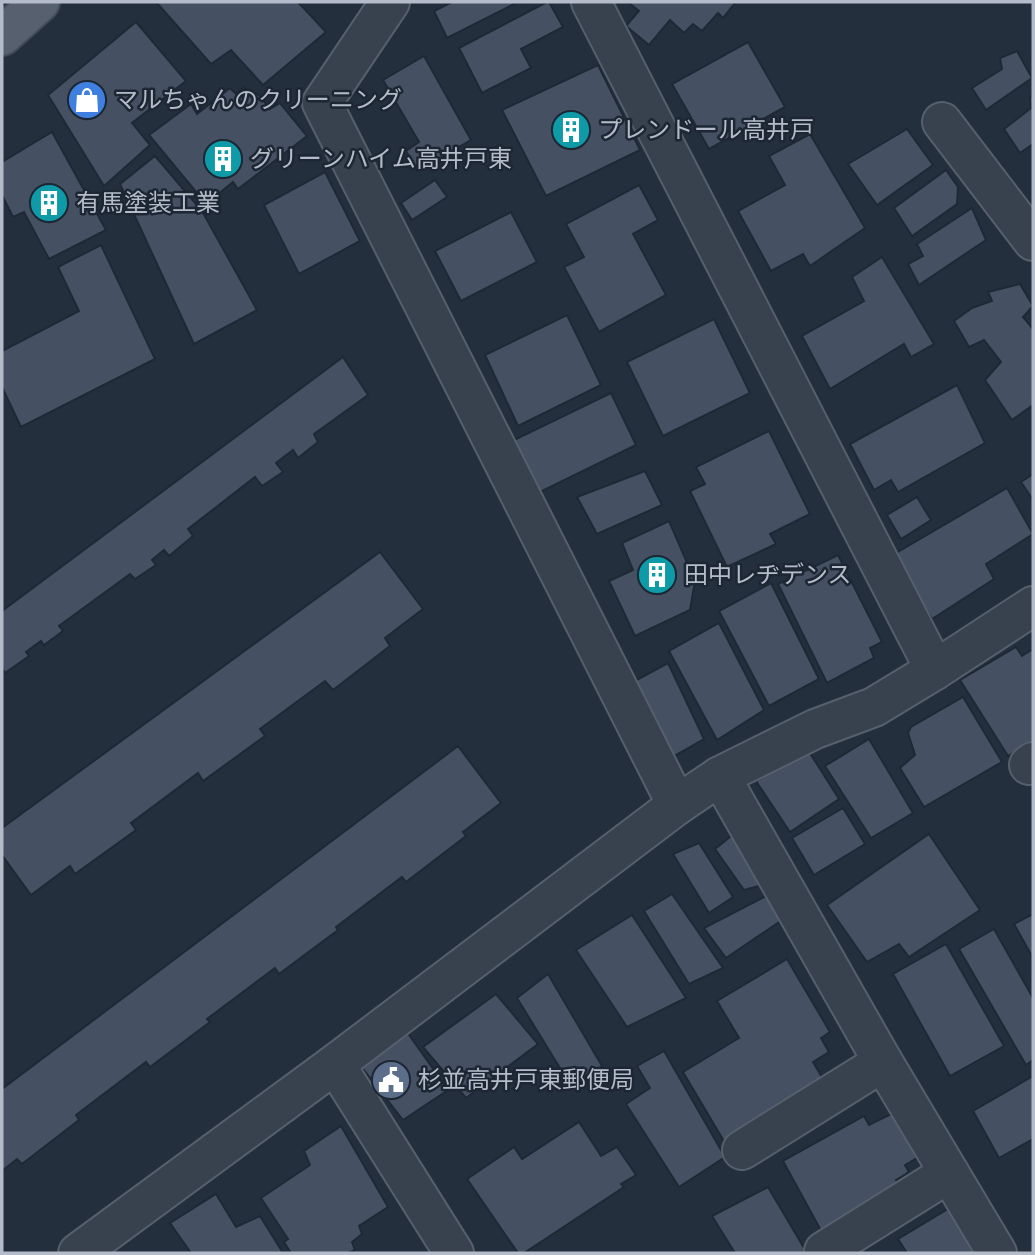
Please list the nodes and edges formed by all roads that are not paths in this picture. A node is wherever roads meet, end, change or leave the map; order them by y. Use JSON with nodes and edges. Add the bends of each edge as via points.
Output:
{"nodes":[{"id":1,"x":40,"y":2,"type":"edge"},
{"id":2,"x":390,"y":2,"type":"edge"},
{"id":3,"x":591,"y":2,"type":"edge"},
{"id":4,"x":2,"y":36,"type":"edge"},
{"id":5,"x":942,"y":122,"type":"dead end"},
{"id":6,"x":1033,"y":241,"type":"edge"},
{"id":7,"x":1033,"y":606,"type":"edge"},
{"id":8,"x":935,"y":670,"type":"junction"},
{"id":9,"x":720,"y":776,"type":"junction"},
{"id":10,"x":677,"y":805,"type":"junction"},
{"id":11,"x":884,"y":1062,"type":"junction"},
{"id":12,"x":335,"y":1064,"type":"junction"},
{"id":13,"x":741,"y":1150,"type":"dead end"},
{"id":14,"x":949,"y":1173,"type":"junction"},
{"id":15,"x":824,"y":1251,"type":"dead end"},
{"id":16,"x":78,"y":1253,"type":"edge"},
{"id":17,"x":454,"y":1253,"type":"edge"},
{"id":18,"x":997,"y":1253,"type":"edge"}],
"edges":[{"from":1,"to":4,"type":"main road"},
{"from":2,"to":10,"type":"street","via":[[322,103]]},
{"from":3,"to":8,"type":"street"},
{"from":5,"to":6,"type":"street"},
{"from":7,"to":8,"type":"street"},
{"from":8,"to":9,"type":"street","via":[[874,707],[815,729]]},
{"from":9,"to":10,"type":"street"},
{"from":9,"to":11,"type":"street"},
{"from":10,"to":12,"type":"street"},
{"from":11,"to":13,"type":"street"},
{"from":11,"to":14,"type":"street"},
{"from":12,"to":16,"type":"street"},
{"from":12,"to":17,"type":"street"},
{"from":14,"to":15,"type":"street"},
{"from":14,"to":18,"type":"street"}]}
